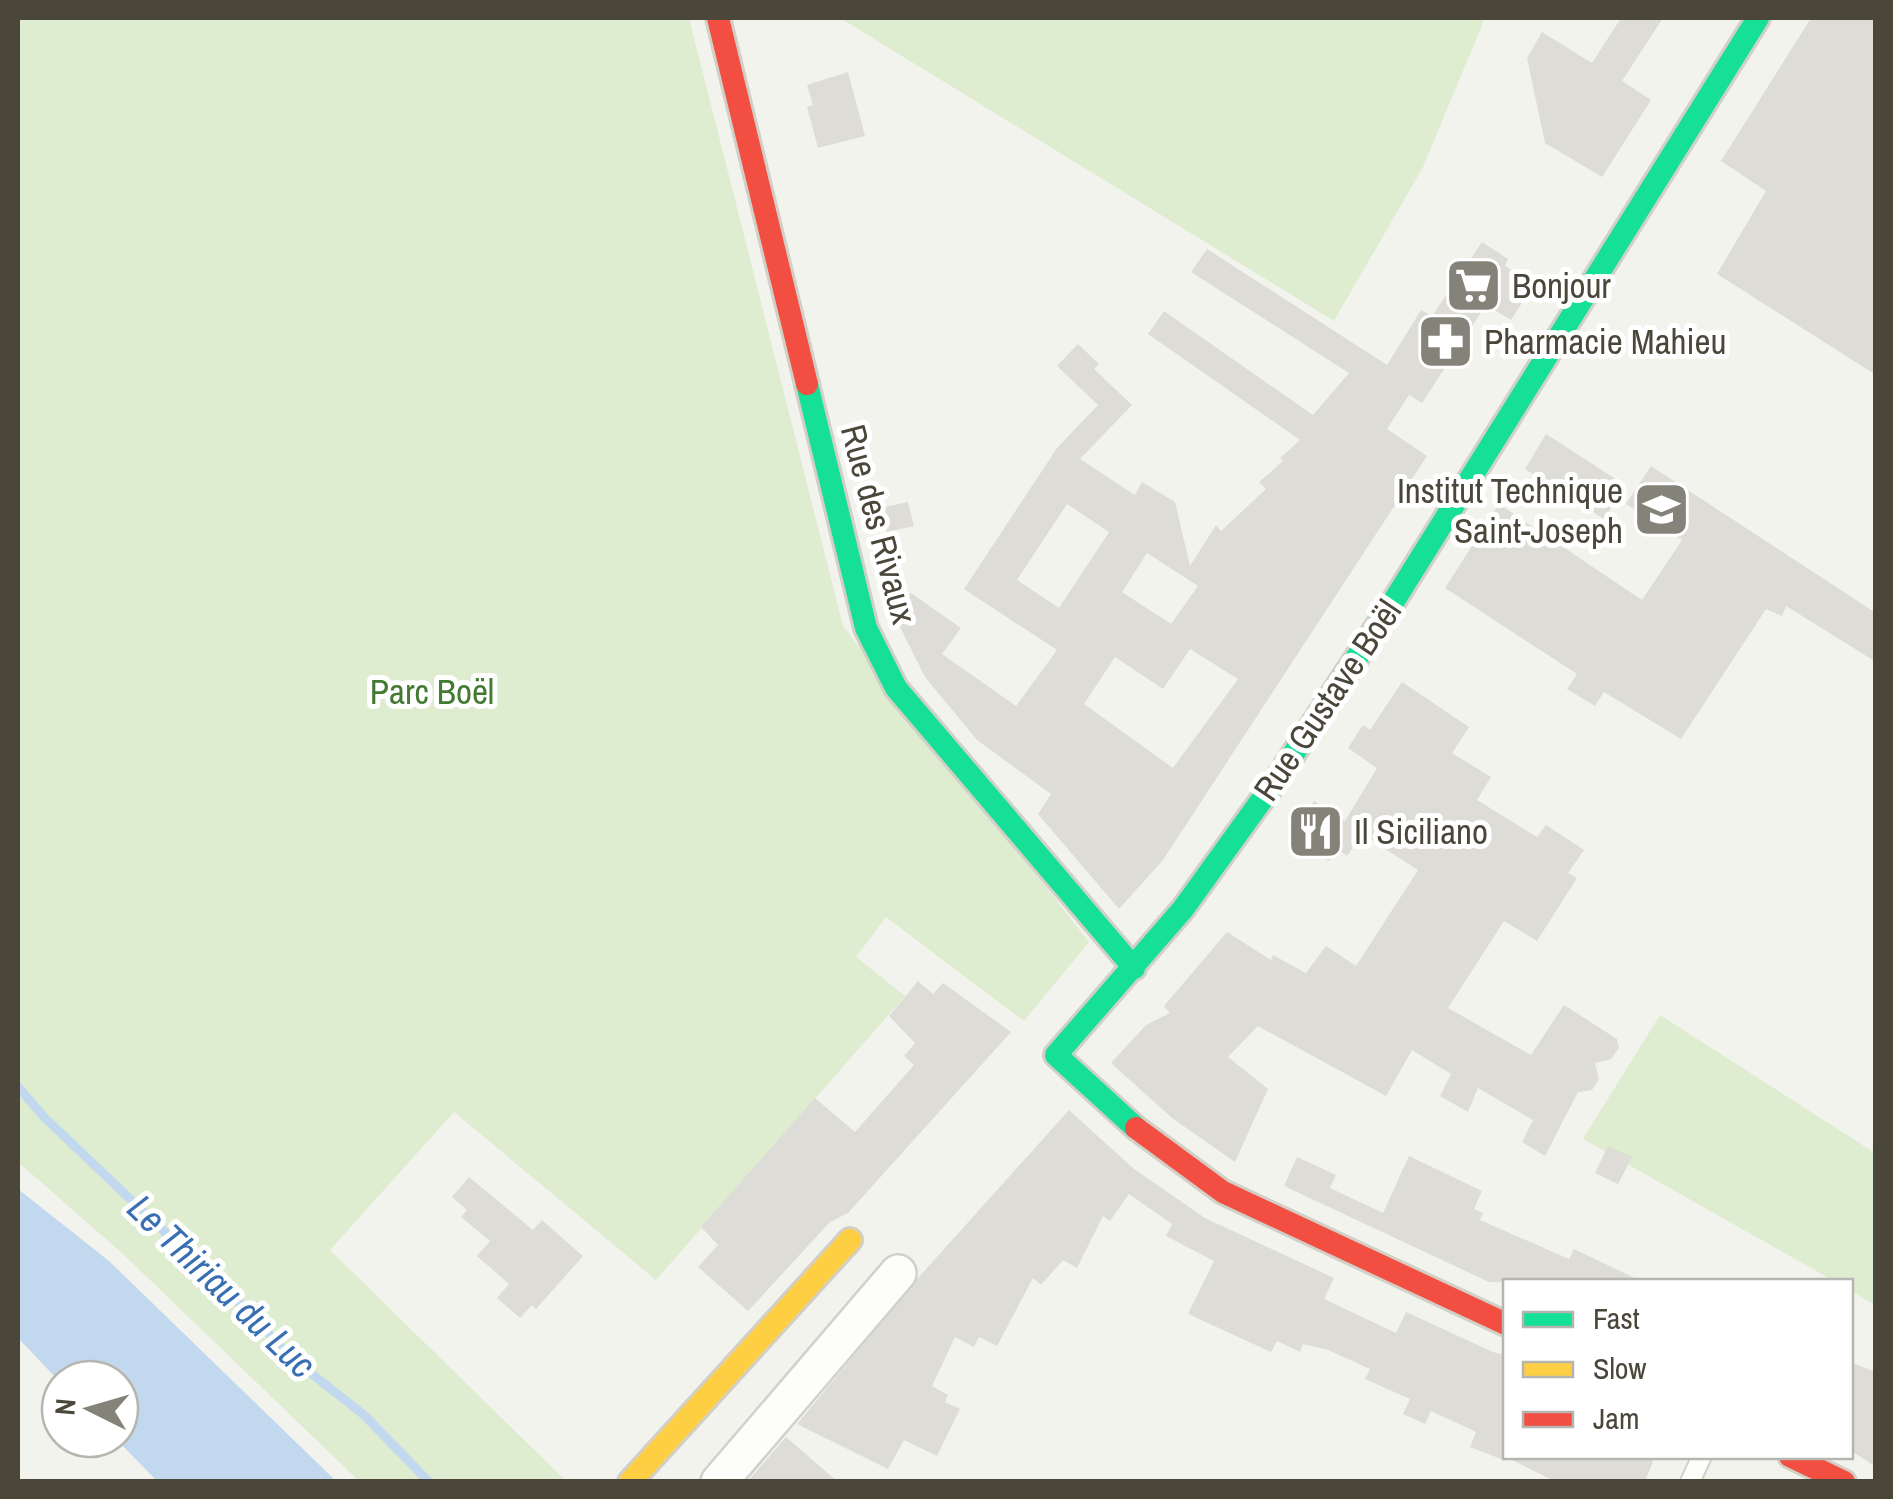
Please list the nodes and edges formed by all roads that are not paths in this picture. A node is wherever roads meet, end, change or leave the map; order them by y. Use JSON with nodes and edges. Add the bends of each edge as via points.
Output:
{"nodes":[{"id":1,"x":718,"y":18,"type":"edge"},
{"id":2,"x":1758,"y":18,"type":"edge"},
{"id":3,"x":1134,"y":968,"type":"junction"},
{"id":4,"x":850,"y":1240,"type":"dead end"},
{"id":5,"x":898,"y":1273,"type":"dead end"},
{"id":6,"x":1503,"y":1323,"type":"edge"},
{"id":7,"x":1701,"y":1459,"type":"edge"},
{"id":8,"x":1796,"y":1459,"type":"edge"},
{"id":9,"x":630,"y":1482,"type":"edge"},
{"id":10,"x":719,"y":1482,"type":"edge"},
{"id":11,"x":1690,"y":1482,"type":"edge"},
{"id":12,"x":1844,"y":1482,"type":"edge"}],
"edges":[{"from":1,"to":3,"type":"main road","name":"Rue des Rivaux","via":[[866,628],[912,710]]},
{"from":2,"to":3,"type":"main road","name":"Rue Gustave Boël","via":[[1392,604],[1279,776]]},
{"from":3,"to":6,"type":"main road","name":"Rue Gustave Boël","via":[[1056,1055],[1152,1143],[1223,1192]]},
{"from":4,"to":9,"type":"main road"},
{"from":5,"to":10,"type":"street"},
{"from":7,"to":11,"type":"lane"},
{"from":8,"to":12,"type":"main road"}]}
